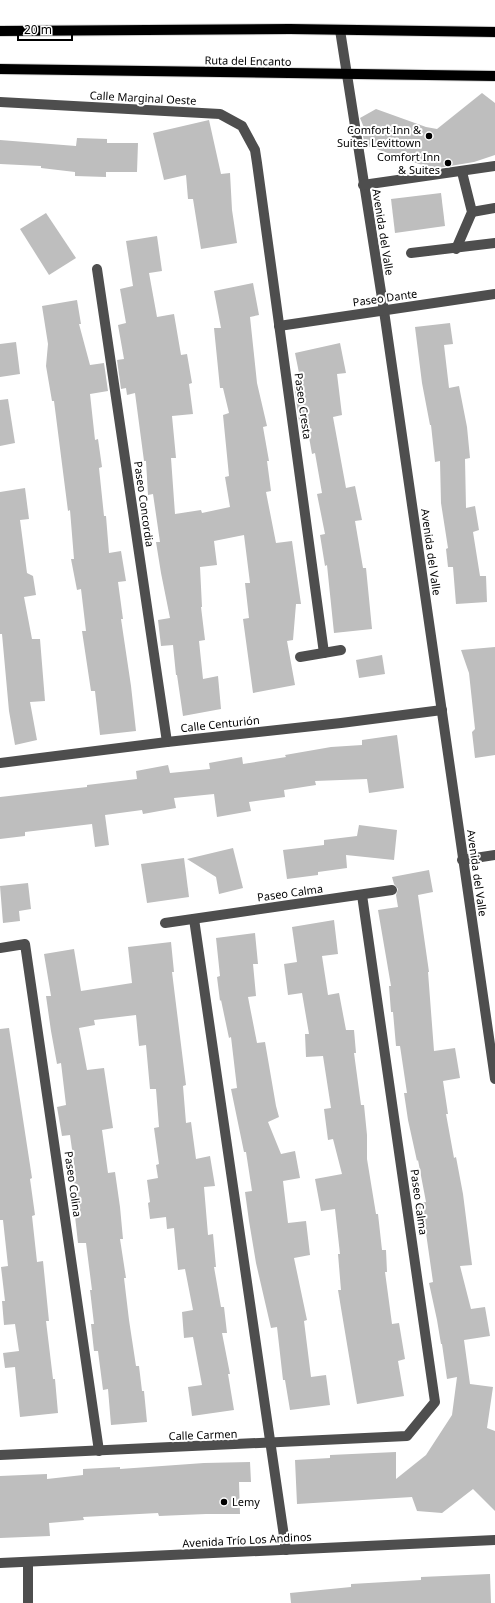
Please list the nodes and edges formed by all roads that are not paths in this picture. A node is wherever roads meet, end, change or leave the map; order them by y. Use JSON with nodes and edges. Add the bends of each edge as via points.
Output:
{"nodes":[{"id":1,"x":340,"y":30,"type":"junction"},
{"id":2,"x":0,"y":31,"type":"edge"},
{"id":3,"x":495,"y":32,"type":"edge"},
{"id":4,"x":0,"y":69,"type":"edge"},
{"id":5,"x":348,"y":74,"type":"junction"},
{"id":6,"x":495,"y":76,"type":"edge"},
{"id":7,"x":0,"y":102,"type":"edge"},
{"id":8,"x":257,"y":162,"type":"joint"},
{"id":9,"x":495,"y":166,"type":"edge"},
{"id":10,"x":462,"y":172,"type":"junction"},
{"id":11,"x":364,"y":185,"type":"junction"},
{"id":12,"x":495,"y":208,"type":"edge"},
{"id":13,"x":472,"y":212,"type":"junction"},
{"id":14,"x":495,"y":243,"type":"edge"},
{"id":15,"x":456,"y":249,"type":"junction"},
{"id":16,"x":411,"y":253,"type":"dead end"},
{"id":17,"x":97,"y":269,"type":"dead end"},
{"id":18,"x":495,"y":294,"type":"edge"},
{"id":19,"x":384,"y":311,"type":"junction"},
{"id":20,"x":279,"y":326,"type":"junction"},
{"id":21,"x":341,"y":650,"type":"dead end"},
{"id":22,"x":324,"y":653,"type":"junction"},
{"id":23,"x":300,"y":657,"type":"dead end"},
{"id":24,"x":442,"y":710,"type":"junction"},
{"id":25,"x":167,"y":742,"type":"junction"},
{"id":26,"x":0,"y":763,"type":"edge"},
{"id":27,"x":495,"y":855,"type":"edge"},
{"id":28,"x":462,"y":860,"type":"junction"},
{"id":29,"x":392,"y":890,"type":"dead end"},
{"id":30,"x":362,"y":895,"type":"junction"},
{"id":31,"x":194,"y":919,"type":"junction"},
{"id":32,"x":165,"y":923,"type":"dead end"},
{"id":33,"x":0,"y":948,"type":"edge"},
{"id":34,"x":491,"y":1024,"type":"edge"},
{"id":35,"x":495,"y":1078,"type":"edge"},
{"id":36,"x":407,"y":1436,"type":"joint"},
{"id":37,"x":271,"y":1444,"type":"junction"},
{"id":38,"x":99,"y":1451,"type":"junction"},
{"id":39,"x":0,"y":1455,"type":"edge"},
{"id":40,"x":495,"y":1540,"type":"edge"},
{"id":41,"x":286,"y":1550,"type":"junction"},
{"id":42,"x":28,"y":1562,"type":"junction"},
{"id":43,"x":0,"y":1563,"type":"edge"},
{"id":44,"x":28,"y":1603,"type":"edge"}],
"edges":[{"from":1,"to":2,"type":"main road"},
{"from":1,"to":3,"type":"main road"},
{"from":1,"to":5,"type":"street","name":"Avenida del Valle"},
{"from":4,"to":5,"type":"main road","name":"Ruta del Encanto"},
{"from":5,"to":6,"type":"main road","name":"Ruta del Encanto"},
{"from":5,"to":11,"type":"street","name":"Avenida del Valle"},
{"from":7,"to":8,"type":"street","name":"Calle Marginal Oeste","via":[[220,114],[242,126],[255,150]]},
{"from":8,"to":20,"type":"street","name":"Paseo Cresta"},
{"from":9,"to":10,"type":"street"},
{"from":10,"to":11,"type":"street"},
{"from":10,"to":13,"type":"street"},
{"from":11,"to":19,"type":"street","name":"Avenida del Valle"},
{"from":12,"to":13,"type":"street"},
{"from":13,"to":15,"type":"street"},
{"from":14,"to":15,"type":"street"},
{"from":15,"to":16,"type":"street"},
{"from":17,"to":25,"type":"street","name":"Paseo Concordia"},
{"from":18,"to":19,"type":"street","name":"Paseo Dante"},
{"from":19,"to":20,"type":"street","name":"Paseo Dante"},
{"from":19,"to":24,"type":"street","name":"Avenida del Valle"},
{"from":20,"to":22,"type":"street","name":"Paseo Cresta"},
{"from":21,"to":22,"type":"street"},
{"from":22,"to":23,"type":"street"},
{"from":24,"to":25,"type":"street","name":"Calle Centurión"},
{"from":24,"to":28,"type":"street","name":"Avenida del Valle"},
{"from":25,"to":26,"type":"street","name":"Calle Centurión"},
{"from":27,"to":28,"type":"street"},
{"from":28,"to":34,"type":"street","name":"Avenida del Valle"},
{"from":29,"to":30,"type":"street"},
{"from":30,"to":31,"type":"street","name":"Paseo Calma"},
{"from":30,"to":36,"type":"street","name":"Paseo Calma","via":[[435,1402]]},
{"from":31,"to":32,"type":"street","name":"Paseo Calma"},
{"from":31,"to":37,"type":"street"},
{"from":33,"to":38,"type":"street","name":"Paseo Colina","via":[[25,944]]},
{"from":34,"to":35,"type":"street","name":"Avenida del Valle"},
{"from":36,"to":37,"type":"street","name":"Calle Carmen"},
{"from":37,"to":38,"type":"street","name":"Calle Carmen"},
{"from":37,"to":41,"type":"street"},
{"from":38,"to":39,"type":"street","name":"Calle Carmen"},
{"from":40,"to":41,"type":"street","name":"Avenida Trío Los Andinos"},
{"from":41,"to":42,"type":"street","name":"Avenida Trío Los Andinos"},
{"from":42,"to":43,"type":"street","name":"Avenida Trío Los Andinos"},
{"from":42,"to":44,"type":"street"}]}
